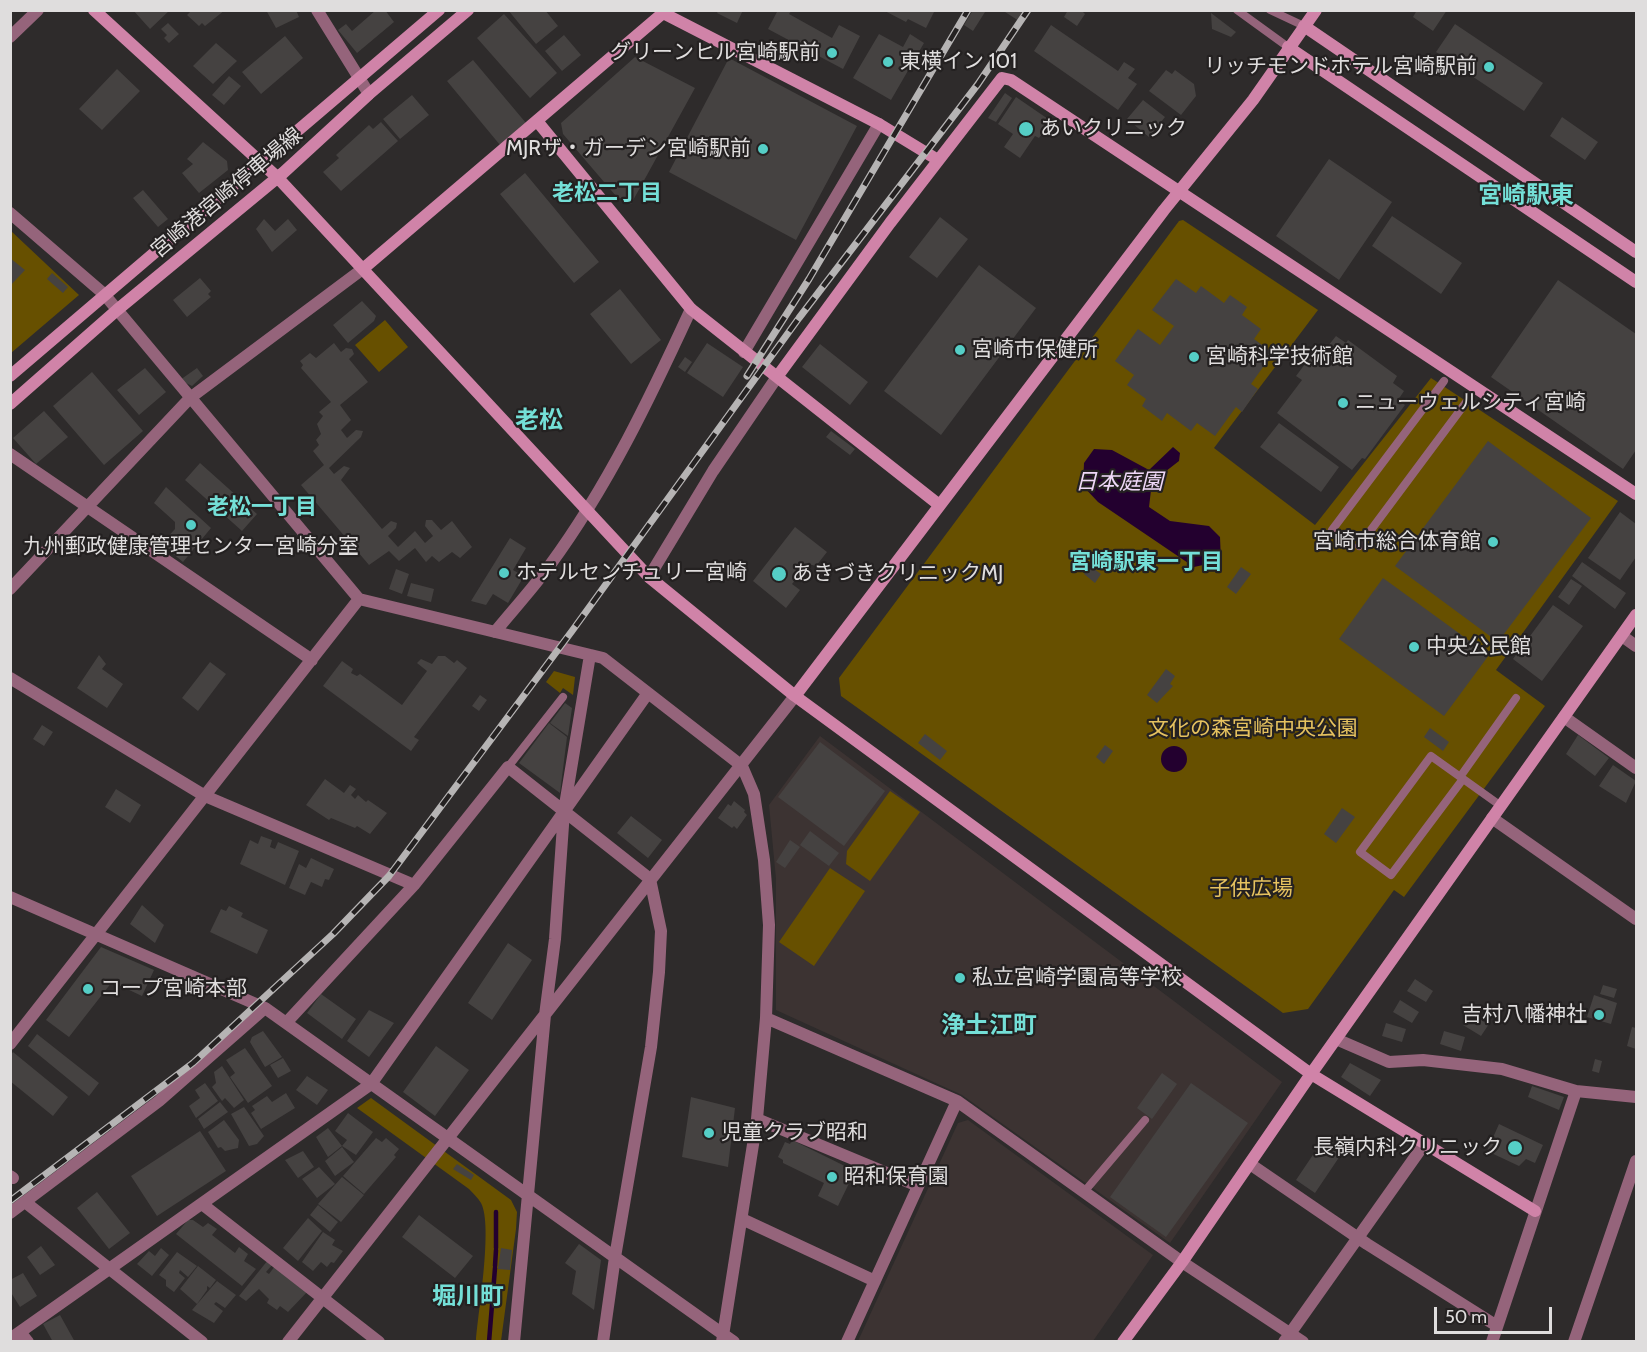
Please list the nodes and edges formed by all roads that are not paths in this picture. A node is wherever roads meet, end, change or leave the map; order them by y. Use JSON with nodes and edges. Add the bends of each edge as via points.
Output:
{"nodes":[{"id":1,"x":39,"y":10,"type":"edge"},
{"id":2,"x":94,"y":10,"type":"edge"},
{"id":3,"x":317,"y":10,"type":"edge"},
{"id":4,"x":439,"y":10,"type":"edge"},
{"id":5,"x":468,"y":10,"type":"edge"},
{"id":6,"x":1237,"y":10,"type":"edge"},
{"id":7,"x":1270,"y":10,"type":"edge"},
{"id":8,"x":1316,"y":10,"type":"edge"},
{"id":9,"x":1304,"y":26,"type":"junction"},
{"id":10,"x":10,"y":37,"type":"edge"},
{"id":11,"x":1288,"y":47,"type":"junction"},
{"id":12,"x":359,"y":79,"type":"junction"},
{"id":13,"x":369,"y":94,"type":"junction"},
{"id":14,"x":537,"y":121,"type":"junction"},
{"id":15,"x":879,"y":124,"type":"junction"},
{"id":16,"x":938,"y":160,"type":"junction"},
{"id":17,"x":261,"y":162,"type":"junction"},
{"id":18,"x":278,"y":178,"type":"junction"},
{"id":19,"x":1178,"y":191,"type":"junction"},
{"id":20,"x":10,"y":213,"type":"edge"},
{"id":21,"x":1636,"y":252,"type":"edge"},
{"id":22,"x":364,"y":268,"type":"junction"},
{"id":23,"x":1636,"y":282,"type":"edge"},
{"id":24,"x":104,"y":294,"type":"junction"},
{"id":25,"x":691,"y":309,"type":"junction"},
{"id":26,"x":117,"y":310,"type":"junction"},
{"id":27,"x":744,"y":352,"type":"junction"},
{"id":28,"x":10,"y":376,"type":"edge"},
{"id":29,"x":777,"y":377,"type":"junction"},
{"id":30,"x":1444,"y":381,"type":"dead end"},
{"id":31,"x":1470,"y":397,"type":"dead end"},
{"id":32,"x":190,"y":398,"type":"junction"},
{"id":33,"x":10,"y":404,"type":"edge"},
{"id":34,"x":10,"y":454,"type":"edge"},
{"id":35,"x":1636,"y":494,"type":"edge"},
{"id":36,"x":938,"y":504,"type":"junction"},
{"id":37,"x":87,"y":507,"type":"junction"},
{"id":38,"x":586,"y":513,"type":"junction"},
{"id":39,"x":1332,"y":530,"type":"dead end"},
{"id":40,"x":1359,"y":546,"type":"dead end"},
{"id":41,"x":649,"y":577,"type":"junction"},
{"id":42,"x":10,"y":589,"type":"edge"},
{"id":43,"x":359,"y":599,"type":"junction"},
{"id":44,"x":1636,"y":615,"type":"edge"},
{"id":45,"x":495,"y":632,"type":"junction"},
{"id":46,"x":1622,"y":636,"type":"junction"},
{"id":47,"x":1636,"y":646,"type":"edge"},
{"id":48,"x":590,"y":655,"type":"junction"},
{"id":49,"x":312,"y":660,"type":"junction"},
{"id":50,"x":10,"y":678,"type":"edge"},
{"id":51,"x":648,"y":693,"type":"junction"},
{"id":52,"x":795,"y":696,"type":"junction"},
{"id":53,"x":563,"y":697,"type":"dead end"},
{"id":54,"x":1516,"y":698,"type":"dead end"},
{"id":55,"x":1564,"y":717,"type":"junction"},
{"id":56,"x":742,"y":766,"type":"junction"},
{"id":57,"x":508,"y":767,"type":"junction"},
{"id":58,"x":1636,"y":768,"type":"edge"},
{"id":59,"x":1461,"y":778,"type":"junction"},
{"id":60,"x":205,"y":796,"type":"junction"},
{"id":61,"x":1501,"y":806,"type":"junction"},
{"id":62,"x":564,"y":811,"type":"junction"},
{"id":63,"x":1492,"y":818,"type":"junction"},
{"id":64,"x":650,"y":879,"type":"junction"},
{"id":65,"x":414,"y":885,"type":"junction"},
{"id":66,"x":10,"y":897,"type":"edge"},
{"id":67,"x":1636,"y":919,"type":"edge"},
{"id":68,"x":96,"y":934,"type":"junction"},
{"id":69,"x":265,"y":1008,"type":"junction"},
{"id":70,"x":545,"y":1015,"type":"junction"},
{"id":71,"x":766,"y":1017,"type":"junction"},
{"id":72,"x":286,"y":1023,"type":"junction"},
{"id":73,"x":1336,"y":1039,"type":"junction"},
{"id":74,"x":10,"y":1044,"type":"edge"},
{"id":75,"x":1311,"y":1074,"type":"junction"},
{"id":76,"x":371,"y":1084,"type":"junction"},
{"id":77,"x":1576,"y":1090,"type":"junction"},
{"id":78,"x":1636,"y":1097,"type":"edge"},
{"id":79,"x":957,"y":1101,"type":"junction"},
{"id":80,"x":756,"y":1119,"type":"junction"},
{"id":81,"x":1145,"y":1120,"type":"dead end"},
{"id":82,"x":447,"y":1138,"type":"junction"},
{"id":83,"x":1425,"y":1143,"type":"junction"},
{"id":84,"x":1636,"y":1161,"type":"edge"},
{"id":85,"x":1250,"y":1164,"type":"junction"},
{"id":86,"x":918,"y":1186,"type":"junction"},
{"id":87,"x":1084,"y":1192,"type":"junction"},
{"id":88,"x":527,"y":1195,"type":"junction"},
{"id":89,"x":25,"y":1202,"type":"junction"},
{"id":90,"x":202,"y":1204,"type":"junction"},
{"id":91,"x":1535,"y":1211,"type":"junction"},
{"id":92,"x":10,"y":1213,"type":"edge"},
{"id":93,"x":742,"y":1219,"type":"junction"},
{"id":94,"x":1359,"y":1238,"type":"junction"},
{"id":95,"x":615,"y":1257,"type":"junction"},
{"id":96,"x":1182,"y":1262,"type":"junction"},
{"id":97,"x":109,"y":1270,"type":"junction"},
{"id":98,"x":875,"y":1281,"type":"junction"},
{"id":99,"x":322,"y":1298,"type":"junction"},
{"id":100,"x":1497,"y":1326,"type":"junction"},
{"id":101,"x":20,"y":1337,"type":"edge"},
{"id":102,"x":1288,"y":1337,"type":"edge"},
{"id":103,"x":723,"y":1338,"type":"edge"},
{"id":104,"x":202,"y":1341,"type":"edge"},
{"id":105,"x":288,"y":1341,"type":"edge"},
{"id":106,"x":379,"y":1341,"type":"edge"},
{"id":107,"x":514,"y":1341,"type":"edge"},
{"id":108,"x":603,"y":1341,"type":"edge"},
{"id":109,"x":734,"y":1341,"type":"edge"},
{"id":110,"x":847,"y":1341,"type":"edge"},
{"id":111,"x":1123,"y":1341,"type":"edge"},
{"id":112,"x":1304,"y":1341,"type":"edge"},
{"id":113,"x":1492,"y":1341,"type":"edge"},
{"id":114,"x":1574,"y":1341,"type":"edge"}],
"edges":[{"from":1,"to":10,"type":"street"},
{"from":2,"to":17,"type":"street"},
{"from":3,"to":12,"type":"street"},
{"from":4,"to":12,"type":"street","name":"宮崎港宮崎停車場線"},
{"from":5,"to":13,"type":"street","name":"宮崎港宮崎停車場線"},
{"from":6,"to":11,"type":"lane"},
{"from":7,"to":9,"type":"lane"},
{"from":8,"to":9,"type":"street"},
{"from":9,"to":11,"type":"street"},
{"from":9,"to":21,"type":"street"},
{"from":11,"to":19,"type":"street","via":[[1254,100]]},
{"from":11,"to":23,"type":"street"},
{"from":12,"to":13,"type":"street"},
{"from":12,"to":17,"type":"street","name":"宮崎港宮崎停車場線"},
{"from":13,"to":18,"type":"street","name":"宮崎港宮崎停車場線"},
{"from":14,"to":15,"type":"street","via":[[663,13]]},
{"from":14,"to":22,"type":"street"},
{"from":14,"to":25,"type":"street"},
{"from":15,"to":16,"type":"street"},
{"from":15,"to":27,"type":"street"},
{"from":16,"to":19,"type":"street","via":[[1002,78],[1011,80]]},
{"from":16,"to":29,"type":"street"},
{"from":17,"to":18,"type":"street"},
{"from":17,"to":24,"type":"street","name":"宮崎港宮崎停車場線"},
{"from":18,"to":22,"type":"street"},
{"from":18,"to":26,"type":"street","name":"宮崎港宮崎停車場線"},
{"from":19,"to":35,"type":"street"},
{"from":19,"to":36,"type":"street"},
{"from":20,"to":24,"type":"street"},
{"from":22,"to":32,"type":"street"},
{"from":22,"to":38,"type":"street"},
{"from":24,"to":26,"type":"street"},
{"from":24,"to":28,"type":"street","name":"宮崎港宮崎停車場線"},
{"from":25,"to":27,"type":"street"},
{"from":25,"to":38,"type":"street","via":[[641,417]]},
{"from":26,"to":32,"type":"street"},
{"from":26,"to":33,"type":"street","name":"宮崎港宮崎停車場線"},
{"from":27,"to":29,"type":"street"},
{"from":29,"to":36,"type":"street"},
{"from":29,"to":41,"type":"street","via":[[713,471]]},
{"from":30,"to":39,"type":"lane"},
{"from":31,"to":40,"type":"lane"},
{"from":32,"to":37,"type":"street"},
{"from":32,"to":43,"type":"street"},
{"from":34,"to":37,"type":"street"},
{"from":36,"to":52,"type":"street"},
{"from":37,"to":42,"type":"street"},
{"from":37,"to":49,"type":"street"},
{"from":38,"to":41,"type":"street"},
{"from":38,"to":45,"type":"street","via":[[550,566]]},
{"from":41,"to":52,"type":"street"},
{"from":43,"to":45,"type":"street"},
{"from":43,"to":49,"type":"street"},
{"from":44,"to":46,"type":"street"},
{"from":45,"to":48,"type":"street"},
{"from":46,"to":47,"type":"street"},
{"from":46,"to":55,"type":"street"},
{"from":48,"to":51,"type":"street","via":[[603,658]]},
{"from":48,"to":62,"type":"street"},
{"from":49,"to":60,"type":"street"},
{"from":50,"to":60,"type":"street"},
{"from":51,"to":56,"type":"street"},
{"from":51,"to":62,"type":"street"},
{"from":52,"to":56,"type":"street"},
{"from":52,"to":75,"type":"street"},
{"from":53,"to":57,"type":"lane"},
{"from":54,"to":59,"type":"lane"},
{"from":55,"to":58,"type":"street"},
{"from":55,"to":61,"type":"street"},
{"from":56,"to":64,"type":"street"},
{"from":56,"to":71,"type":"street","via":[[754,794],[764,860],[769,925]]},
{"from":57,"to":62,"type":"street"},
{"from":57,"to":65,"type":"street"},
{"from":59,"to":59,"type":"lane","via":[[1431,756],[1360,852],[1391,875]]},
{"from":59,"to":61,"type":"lane"},
{"from":60,"to":65,"type":"street"},
{"from":60,"to":68,"type":"street"},
{"from":61,"to":63,"type":"street"},
{"from":62,"to":64,"type":"street"},
{"from":62,"to":70,"type":"street"},
{"from":62,"to":76,"type":"street"},
{"from":63,"to":67,"type":"street"},
{"from":63,"to":73,"type":"street"},
{"from":64,"to":70,"type":"street"},
{"from":64,"to":95,"type":"street","via":[[661,931],[659,972],[651,1047]]},
{"from":65,"to":72,"type":"street"},
{"from":66,"to":68,"type":"street"},
{"from":68,"to":69,"type":"street"},
{"from":68,"to":74,"type":"street"},
{"from":69,"to":72,"type":"street"},
{"from":69,"to":89,"type":"street","via":[[159,1101]]},
{"from":70,"to":82,"type":"street"},
{"from":70,"to":88,"type":"street"},
{"from":71,"to":79,"type":"street"},
{"from":71,"to":80,"type":"street"},
{"from":72,"to":76,"type":"street"},
{"from":73,"to":75,"type":"street"},
{"from":73,"to":77,"type":"street","via":[[1389,1062],[1423,1060],[1502,1069]]},
{"from":75,"to":83,"type":"street"},
{"from":75,"to":85,"type":"street"},
{"from":76,"to":82,"type":"street"},
{"from":76,"to":90,"type":"street"},
{"from":77,"to":78,"type":"street"},
{"from":77,"to":91,"type":"street"},
{"from":79,"to":86,"type":"street"},
{"from":79,"to":87,"type":"street"},
{"from":80,"to":86,"type":"street"},
{"from":80,"to":93,"type":"street"},
{"from":81,"to":87,"type":"lane"},
{"from":82,"to":88,"type":"street"},
{"from":82,"to":99,"type":"street"},
{"from":83,"to":91,"type":"street"},
{"from":83,"to":94,"type":"street"},
{"from":84,"to":114,"type":"street"},
{"from":85,"to":94,"type":"street"},
{"from":85,"to":96,"type":"street"},
{"from":86,"to":98,"type":"street"},
{"from":87,"to":96,"type":"street"},
{"from":88,"to":95,"type":"street"},
{"from":88,"to":107,"type":"street"},
{"from":89,"to":92,"type":"street"},
{"from":89,"to":97,"type":"street"},
{"from":90,"to":97,"type":"street"},
{"from":90,"to":99,"type":"street"},
{"from":91,"to":100,"type":"street"},
{"from":93,"to":98,"type":"street"},
{"from":93,"to":103,"type":"street"},
{"from":94,"to":100,"type":"street"},
{"from":94,"to":102,"type":"street"},
{"from":95,"to":103,"type":"street"},
{"from":95,"to":108,"type":"street"},
{"from":96,"to":102,"type":"street"},
{"from":96,"to":111,"type":"street"},
{"from":97,"to":101,"type":"street"},
{"from":97,"to":104,"type":"street"},
{"from":98,"to":110,"type":"street"},
{"from":99,"to":105,"type":"street"},
{"from":99,"to":106,"type":"street"},
{"from":100,"to":113,"type":"street"},
{"from":102,"to":112,"type":"street"},
{"from":103,"to":109,"type":"street"}]}
